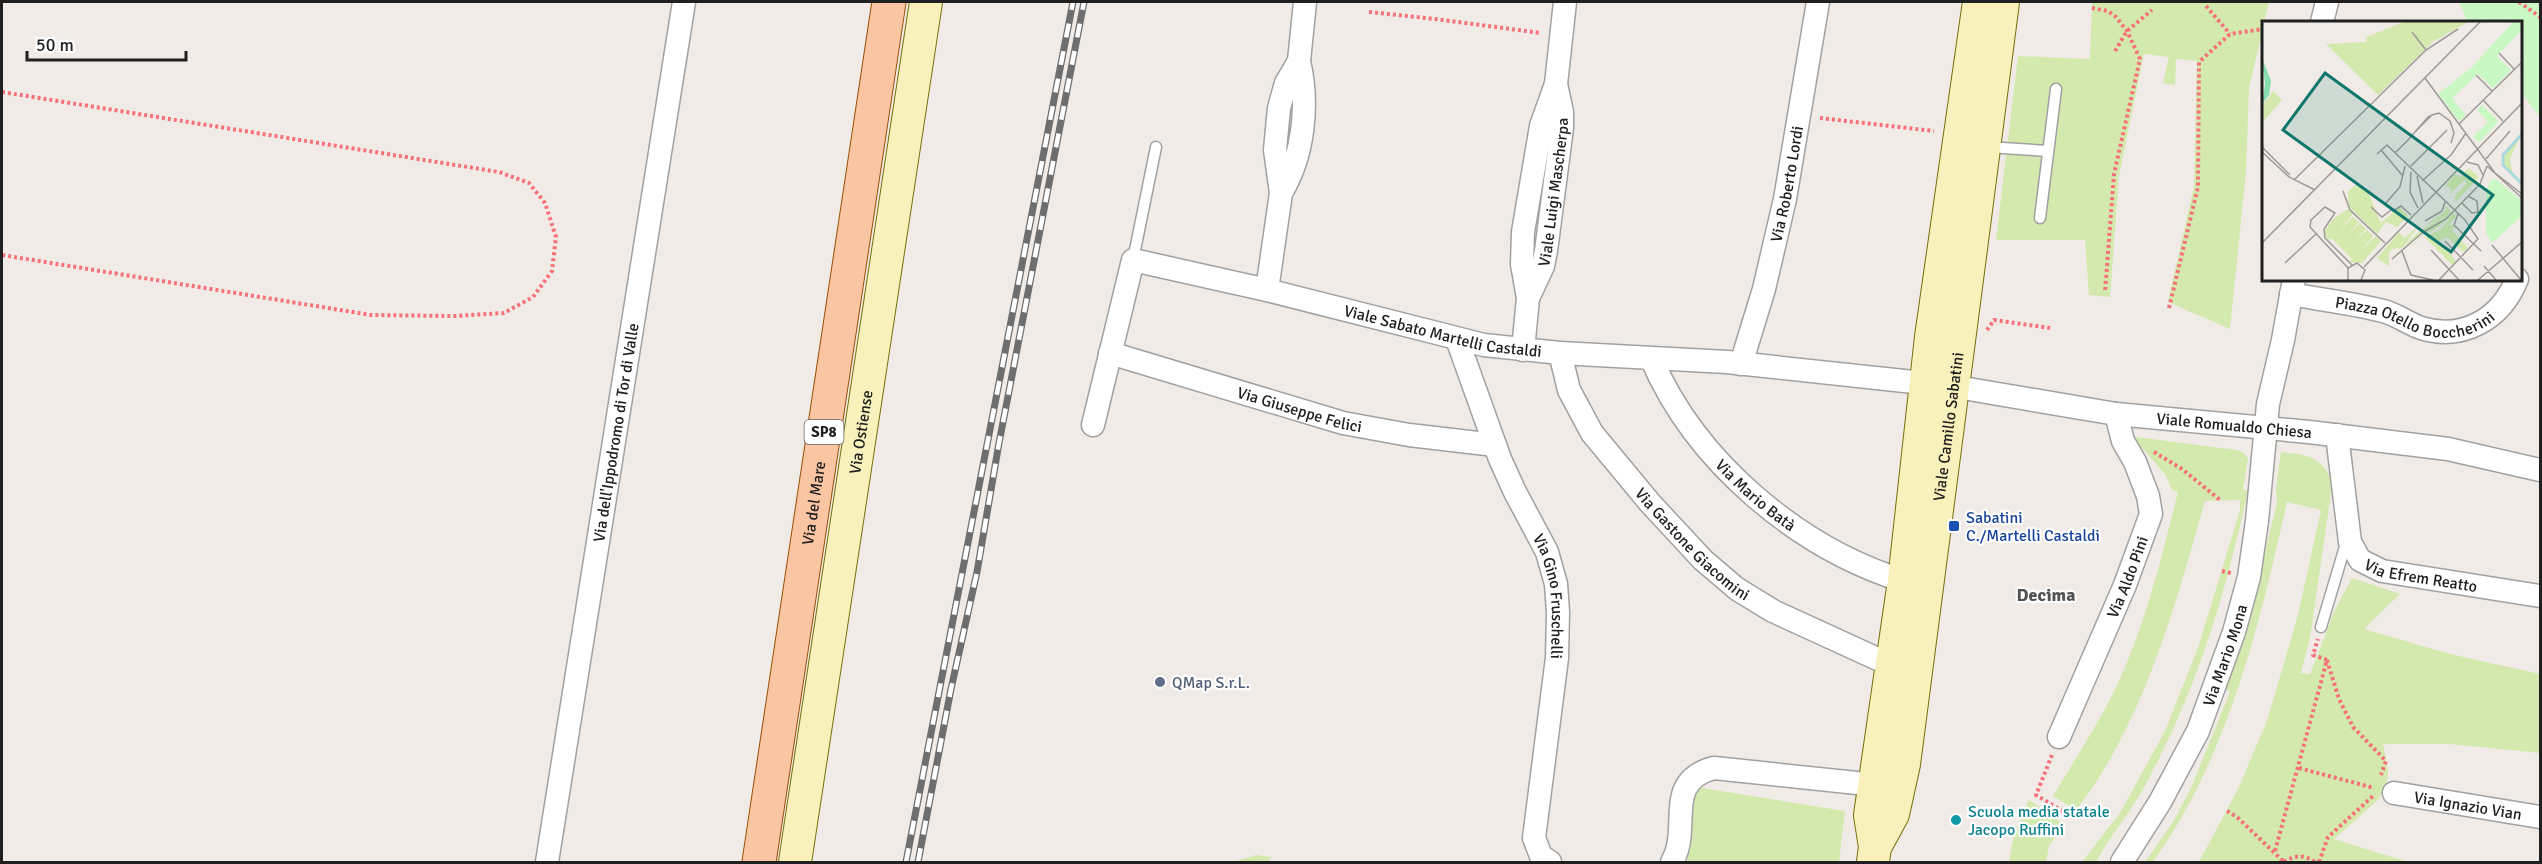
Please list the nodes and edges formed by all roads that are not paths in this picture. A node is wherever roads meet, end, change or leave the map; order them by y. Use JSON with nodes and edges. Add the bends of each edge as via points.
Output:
{"nodes":[{"id":1,"x":684,"y":2,"type":"edge"},
{"id":2,"x":889,"y":2,"type":"edge"},
{"id":3,"x":926,"y":2,"type":"edge"},
{"id":4,"x":1305,"y":2,"type":"edge"},
{"id":5,"x":1818,"y":2,"type":"edge"},
{"id":6,"x":1979,"y":2,"type":"edge"},
{"id":7,"x":2003,"y":2,"type":"edge"},
{"id":8,"x":2326,"y":2,"type":"edge"},
{"id":9,"x":1567,"y":4,"type":"edge"},
{"id":10,"x":2322,"y":21,"type":"edge"},
{"id":11,"x":2056,"y":89,"type":"dead end"},
{"id":12,"x":1156,"y":147,"type":"dead end"},
{"id":13,"x":1984,"y":147,"type":"junction"},
{"id":14,"x":2048,"y":151,"type":"junction"},
{"id":15,"x":2040,"y":218,"type":"dead end"},
{"id":16,"x":1133,"y":260,"type":"junction"},
{"id":17,"x":2516,"y":280,"type":"edge"},
{"id":18,"x":2293,"y":287,"type":"edge"},
{"id":19,"x":1268,"y":290,"type":"junction"},
{"id":20,"x":1457,"y":339,"type":"junction"},
{"id":21,"x":1523,"y":350,"type":"junction"},
{"id":22,"x":1110,"y":353,"type":"junction"},
{"id":23,"x":1560,"y":353,"type":"junction"},
{"id":24,"x":1652,"y":360,"type":"junction"},
{"id":25,"x":1741,"y":364,"type":"junction"},
{"id":26,"x":1938,"y":385,"type":"junction"},
{"id":27,"x":2116,"y":414,"type":"junction"},
{"id":28,"x":1093,"y":425,"type":"dead end"},
{"id":29,"x":2265,"y":428,"type":"junction"},
{"id":30,"x":2337,"y":435,"type":"junction"},
{"id":31,"x":1495,"y":445,"type":"junction"},
{"id":32,"x":2541,"y":470,"type":"edge"},
{"id":33,"x":2348,"y":537,"type":"junction"},
{"id":34,"x":1904,"y":581,"type":"junction"},
{"id":35,"x":2541,"y":596,"type":"edge"},
{"id":36,"x":2321,"y":627,"type":"road end"},
{"id":37,"x":1893,"y":666,"type":"junction"},
{"id":38,"x":2060,"y":738,"type":"road end"},
{"id":39,"x":1876,"y":785,"type":"junction"},
{"id":40,"x":2386,"y":791,"type":"road end"},
{"id":41,"x":2541,"y":817,"type":"edge"},
{"id":42,"x":1874,"y":855,"type":"edge"},
{"id":43,"x":547,"y":862,"type":"edge"},
{"id":44,"x":759,"y":862,"type":"edge"},
{"id":45,"x":795,"y":862,"type":"edge"},
{"id":46,"x":1550,"y":862,"type":"edge"},
{"id":47,"x":1672,"y":862,"type":"edge"},
{"id":48,"x":2122,"y":862,"type":"edge"}],
"edges":[{"from":1,"to":43,"type":"street","name":"Via dell'Ippodromo di Tor di Valle"},
{"from":2,"to":44,"type":"main road","name":"Via del Mare","number":"SP8"},
{"from":3,"to":45,"type":"street","name":"Via Ostiense"},
{"from":4,"to":19,"type":"street","via":[[1299,61],[1304,104],[1299,148],[1281,193]]},
{"from":5,"to":25,"type":"street","name":"Via Roberto Lordi","via":[[1785,199]]},
{"from":6,"to":26,"type":"street","name":"Viale Camillo Sabatini"},
{"from":7,"to":13,"type":"street","name":"Viale Camillo Sabatini"},
{"from":8,"to":10,"type":"street"},
{"from":9,"to":21,"type":"street","name":"Viale Luigi Mascherpa","via":[[1556,84],[1562,128],[1546,250],[1528,298]]},
{"from":11,"to":14,"type":"lane"},
{"from":12,"to":16,"type":"lane"},
{"from":13,"to":14,"type":"lane"},
{"from":13,"to":26,"type":"street","name":"Viale Camillo Sabatini"},
{"from":14,"to":15,"type":"lane"},
{"from":16,"to":19,"type":"street","name":"Viale Sabato Martelli Castaldi"},
{"from":16,"to":22,"type":"street"},
{"from":17,"to":18,"type":"street","name":"Piazza Otello Boccherini","via":[[2493,316],[2471,328],[2448,331],[2420,327],[2382,311]]},
{"from":18,"to":29,"type":"street","name":"Via Mario Mona"},
{"from":19,"to":20,"type":"street","name":"Viale Sabato Martelli Castaldi"},
{"from":20,"to":21,"type":"street","name":"Viale Sabato Martelli Castaldi"},
{"from":20,"to":31,"type":"street","name":"Via Gino Fruschelli"},
{"from":21,"to":23,"type":"street","name":"Viale Sabato Martelli Castaldi"},
{"from":22,"to":28,"type":"street"},
{"from":22,"to":31,"type":"street","name":"Via Giuseppe Felici","via":[[1336,421]]},
{"from":23,"to":24,"type":"street","name":"Viale Sabato Martelli Castaldi"},
{"from":23,"to":37,"type":"street","name":"Via Gastone Giacomini","via":[[1569,390],[1592,432],[1697,555],[1737,589],[1773,611]]},
{"from":24,"to":25,"type":"street","name":"Viale Sabato Martelli Castaldi"},
{"from":24,"to":34,"type":"street","name":"Via Mario Batà","via":[[1696,434],[1751,491],[1826,546]]},
{"from":25,"to":26,"type":"street","name":"Viale Sabato Martelli Castaldi"},
{"from":26,"to":27,"type":"street","name":"Viale Romualdo Chiesa"},
{"from":26,"to":34,"type":"street","name":"Viale Camillo Sabatini"},
{"from":26,"to":42,"type":"street","name":"Viale Camillo Sabatini","via":[[1904,764],[1893,814]]},
{"from":27,"to":29,"type":"street","name":"Viale Romualdo Chiesa"},
{"from":27,"to":38,"type":"street","name":"Via Aldo Pini","via":[[2122,441],[2148,496],[2151,514]]},
{"from":29,"to":30,"type":"street","name":"Viale Romualdo Chiesa"},
{"from":29,"to":48,"type":"street","name":"Via Mario Mona","via":[[2248,581],[2228,649],[2188,751]]},
{"from":30,"to":32,"type":"street","name":"Viale Romualdo Chiesa","via":[[2448,449]]},
{"from":30,"to":33,"type":"street","name":"Via Efrem Reatto"},
{"from":31,"to":46,"type":"street","name":"Via Gino Fruschelli","via":[[1510,484],[1547,552],[1557,592],[1555,683],[1534,838],[1540,856]]},
{"from":33,"to":35,"type":"street","name":"Via Efrem Reatto","via":[[2360,560],[2376,570]]},
{"from":33,"to":36,"type":"lane"},
{"from":34,"to":37,"type":"street","name":"Viale Camillo Sabatini"},
{"from":37,"to":39,"type":"street","name":"Viale Camillo Sabatini"},
{"from":39,"to":42,"type":"street","name":"Viale Camillo Sabatini","via":[[1870,815]]},
{"from":39,"to":47,"type":"street","via":[[1706,770],[1686,785]]},
{"from":40,"to":41,"type":"street","name":"Via Ignazio Vian"}]}
